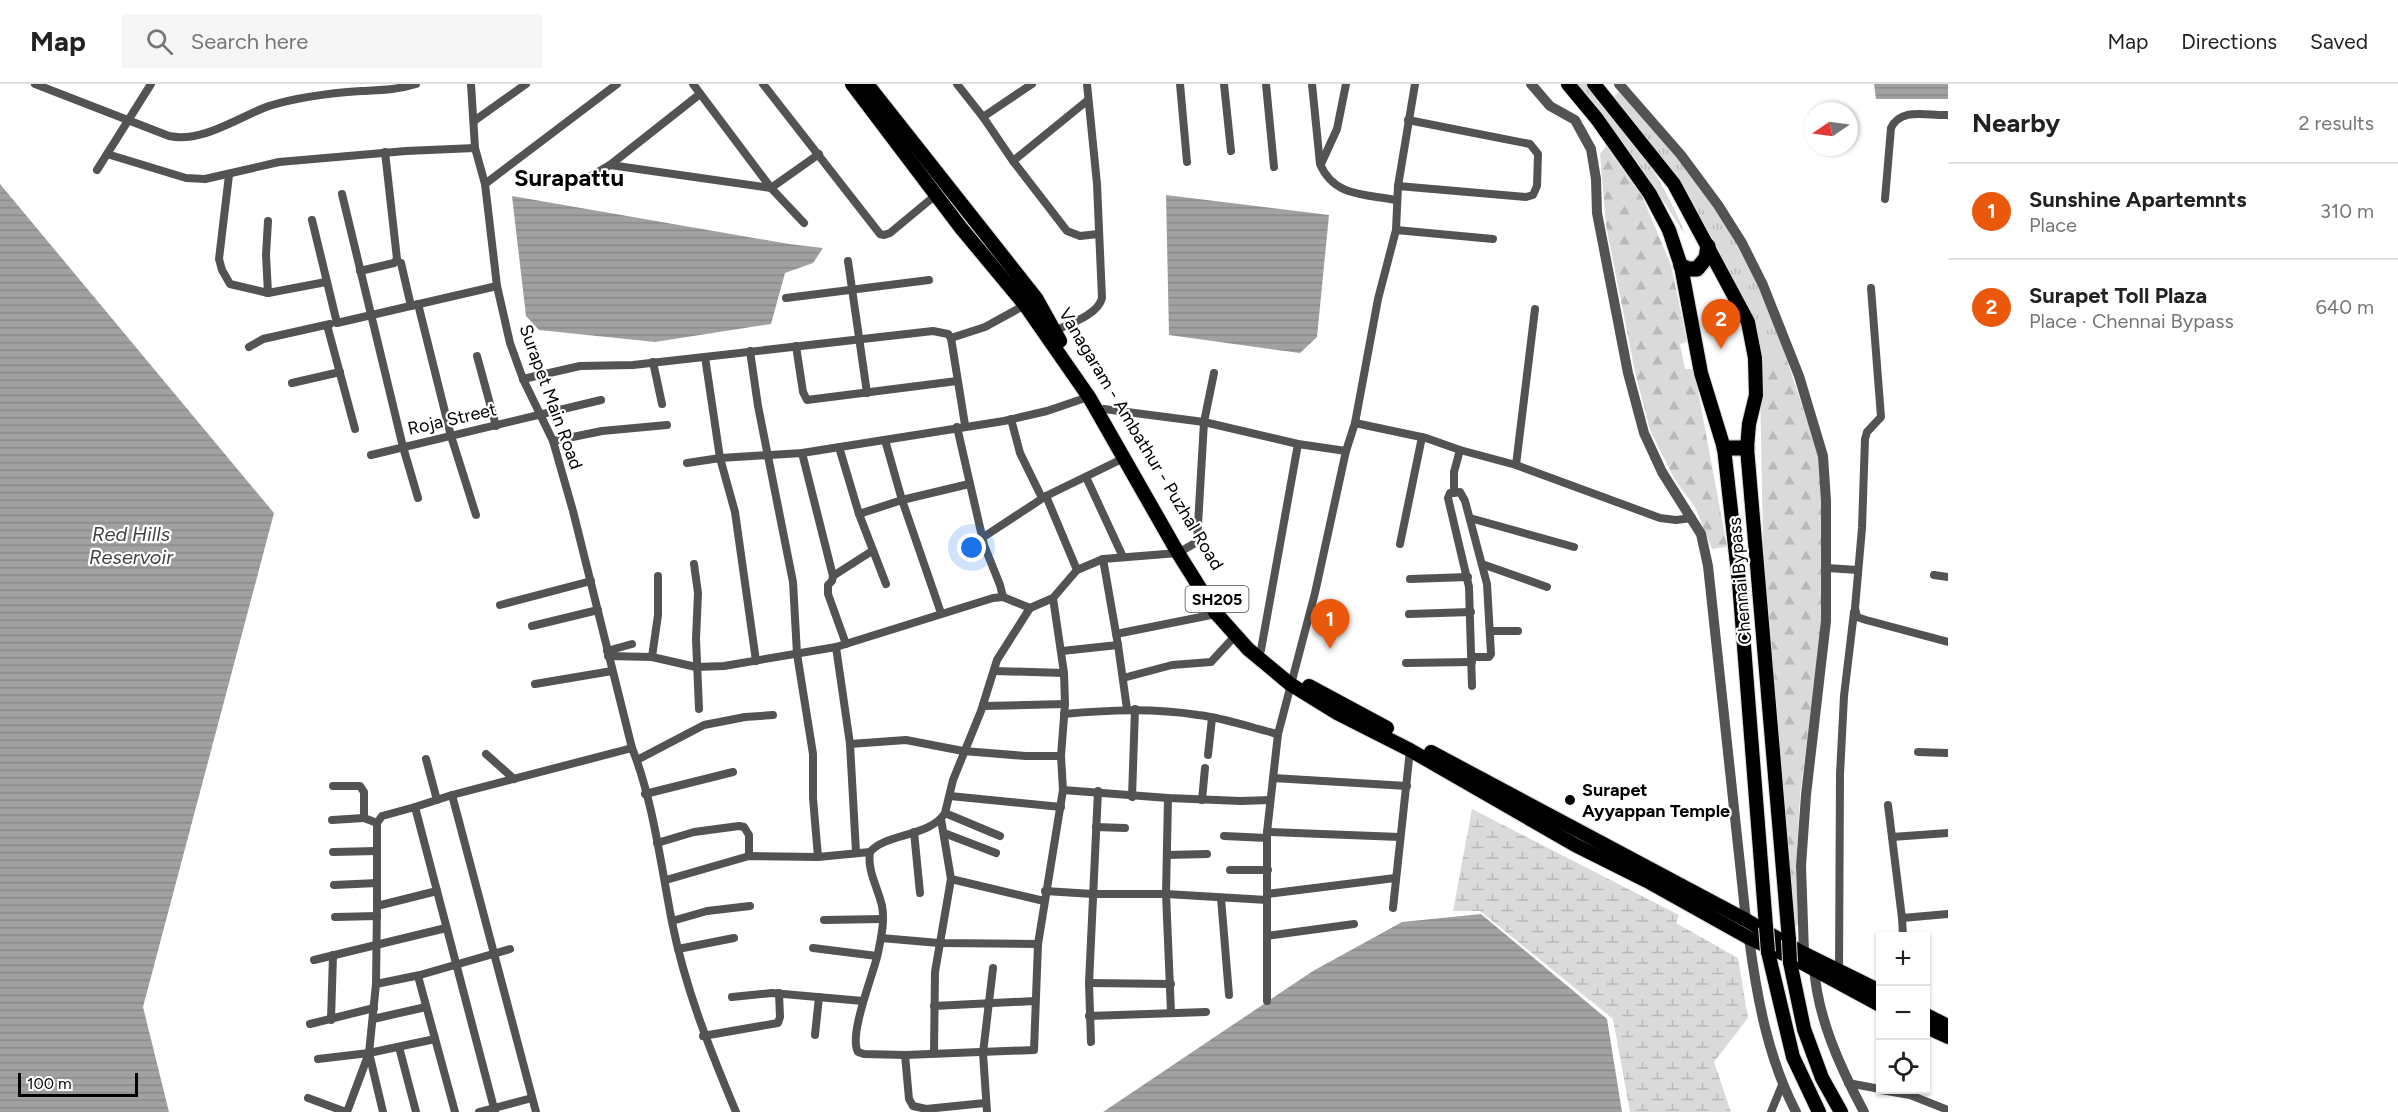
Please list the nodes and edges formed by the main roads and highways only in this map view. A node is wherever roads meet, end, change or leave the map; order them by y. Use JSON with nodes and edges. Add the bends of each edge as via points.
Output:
{"nodes":[{"id":1,"x":852,"y":84,"type":"edge"},
{"id":2,"x":867,"y":84,"type":"edge"},
{"id":3,"x":1568,"y":84,"type":"edge"},
{"id":4,"x":1594,"y":84,"type":"edge"},
{"id":5,"x":1708,"y":246,"type":"junction"},
{"id":6,"x":1681,"y":266,"type":"junction"},
{"id":7,"x":1092,"y":395,"type":"junction"},
{"id":8,"x":1724,"y":448,"type":"junction"},
{"id":9,"x":1747,"y":448,"type":"junction"},
{"id":10,"x":1182,"y":551,"type":"junction"},
{"id":11,"x":1220,"y":611,"type":"junction"},
{"id":12,"x":1291,"y":680,"type":"junction"},
{"id":13,"x":1362,"y":720,"type":"junction"},
{"id":14,"x":1540,"y":817,"type":"junction"},
{"id":15,"x":1811,"y":960,"type":"junction"},
{"id":16,"x":1876,"y":989,"type":"edge"},
{"id":17,"x":1876,"y":1002,"type":"edge"},
{"id":18,"x":1930,"y":1017,"type":"edge"},
{"id":19,"x":1948,"y":1026,"type":"edge"},
{"id":20,"x":1930,"y":1029,"type":"edge"},
{"id":21,"x":1948,"y":1037,"type":"edge"},
{"id":22,"x":1818,"y":1112,"type":"edge"},
{"id":23,"x":1841,"y":1112,"type":"edge"}],
"edges":[{"from":1,"to":7,"type":"main road"},
{"from":2,"to":7,"type":"main road","name":"Vanagaram - Ambathur - Puzhal Road","number":"SH205","via":[[1036,298]]},
{"from":3,"to":6,"type":"main road","name":"Chennai Bypass","via":[[1650,194],[1669,230]]},
{"from":4,"to":5,"type":"main road","name":"Chennai Bypass","via":[[1674,184]]},
{"from":5,"to":6,"type":"highway","via":[[1706,258],[1697,268]]},
{"from":5,"to":9,"type":"main road","name":"Chennai Bypass","via":[[1748,322],[1755,358],[1756,395]]},
{"from":6,"to":8,"type":"main road","name":"Chennai Bypass","via":[[1701,373]]},
{"from":7,"to":10,"type":"main road","via":[[1124,458]]},
{"from":7,"to":10,"type":"main road","name":"Vanagaram - Ambathur - Puzhal Road","number":"SH205","via":[[1104,409]]},
{"from":8,"to":9,"type":"highway"},
{"from":8,"to":22,"type":"main road","name":"Chennai Bypass","bridge":true,"via":[[1739,582],[1769,957],[1793,1057]]},
{"from":9,"to":23,"type":"main road","name":"Chennai Bypass","bridge":true,"via":[[1790,962],[1804,1029],[1822,1078]]},
{"from":10,"to":11,"type":"main road","name":"Vanagaram - Ambathur - Puzhal Road","number":"SH205"},
{"from":11,"to":12,"type":"main road","name":"Vanagaram - Ambathur - Puzhal Road","number":"SH205"},
{"from":11,"to":12,"type":"main road","via":[[1235,636]]},
{"from":12,"to":13,"type":"main road","name":"Vanagaram - Ambathur - Puzhal Road","number":"SH205"},
{"from":13,"to":14,"type":"main road","name":"Vanagaram - Ambathur - Puzhal Road","number":"SH205"},
{"from":13,"to":14,"type":"main road","via":[[1410,750]]},
{"from":14,"to":15,"type":"main road","name":"Vanagaram - Ambathur - Puzhal Road","number":"SH205","via":[[1746,920]]},
{"from":14,"to":15,"type":"main road","via":[[1749,938]]},
{"from":15,"to":16,"type":"main road","name":"Vanagaram - Ambathur - Puzhal Road","number":"SH205"},
{"from":15,"to":17,"type":"main road"},
{"from":18,"to":19,"type":"main road"},
{"from":20,"to":21,"type":"main road"}]}
